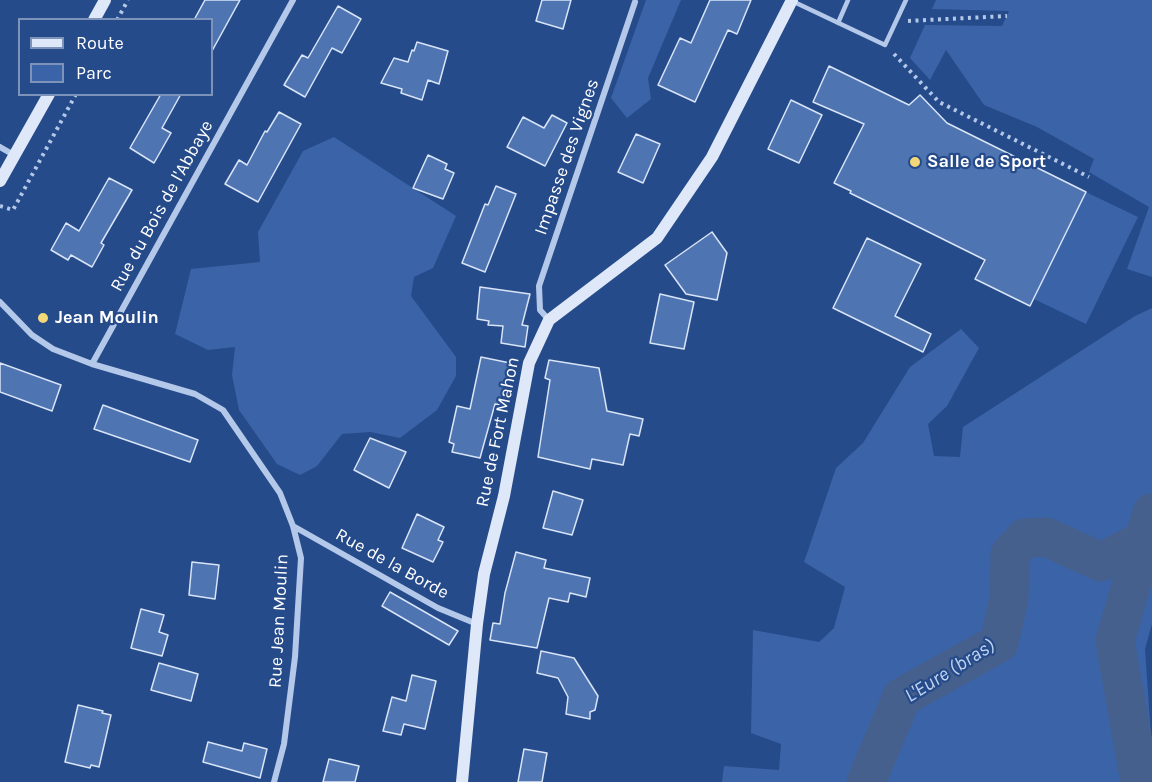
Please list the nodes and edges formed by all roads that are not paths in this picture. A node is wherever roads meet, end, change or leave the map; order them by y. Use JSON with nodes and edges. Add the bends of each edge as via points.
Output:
{"nodes":[{"id":1,"x":105,"y":0,"type":"edge"},
{"id":2,"x":293,"y":0,"type":"edge"},
{"id":3,"x":792,"y":0,"type":"edge"},
{"id":4,"x":848,"y":0,"type":"edge"},
{"id":5,"x":906,"y":0,"type":"edge"},
{"id":6,"x":635,"y":2,"type":"dead end"},
{"id":7,"x":95,"y":18,"type":"edge"},
{"id":8,"x":838,"y":23,"type":"junction"},
{"id":9,"x":49,"y":96,"type":"edge"},
{"id":10,"x":0,"y":147,"type":"edge"},
{"id":11,"x":14,"y":155,"type":"junction"},
{"id":12,"x":0,"y":181,"type":"edge"},
{"id":13,"x":0,"y":302,"type":"edge"},
{"id":14,"x":549,"y":320,"type":"junction"},
{"id":15,"x":92,"y":364,"type":"junction"},
{"id":16,"x":293,"y":526,"type":"junction"},
{"id":17,"x":477,"y":624,"type":"junction"},
{"id":18,"x":274,"y":782,"type":"edge"},
{"id":19,"x":462,"y":782,"type":"edge"}],
"edges":[{"from":1,"to":7,"type":"street"},
{"from":2,"to":15,"type":"street","name":"Rue du Bois de l'Abbaye"},
{"from":3,"to":8,"type":"lane"},
{"from":3,"to":14,"type":"street","name":"Rue de Fort Mahon","via":[[712,156],[657,238]]},
{"from":4,"to":8,"type":"lane"},
{"from":5,"to":8,"type":"lane","via":[[885,45]]},
{"from":6,"to":14,"type":"street","name":"Impasse des Vignes","via":[[539,285],[540,310]]},
{"from":9,"to":11,"type":"street"},
{"from":10,"to":11,"type":"street"},
{"from":11,"to":12,"type":"street"},
{"from":13,"to":15,"type":"street","name":"Rue Jean Moulin","via":[[32,335],[53,349]]},
{"from":14,"to":17,"type":"street","name":"Rue de Fort Mahon","via":[[529,363]]},
{"from":15,"to":16,"type":"street","name":"Rue Jean Moulin","via":[[195,394],[223,410],[280,493]]},
{"from":16,"to":17,"type":"street","name":"Rue de la Borde","via":[[438,608]]},
{"from":16,"to":18,"type":"street","name":"Rue Jean Moulin","via":[[301,558],[295,657],[284,744]]},
{"from":17,"to":19,"type":"street","name":"Rue de Fort Mahon"}]}
